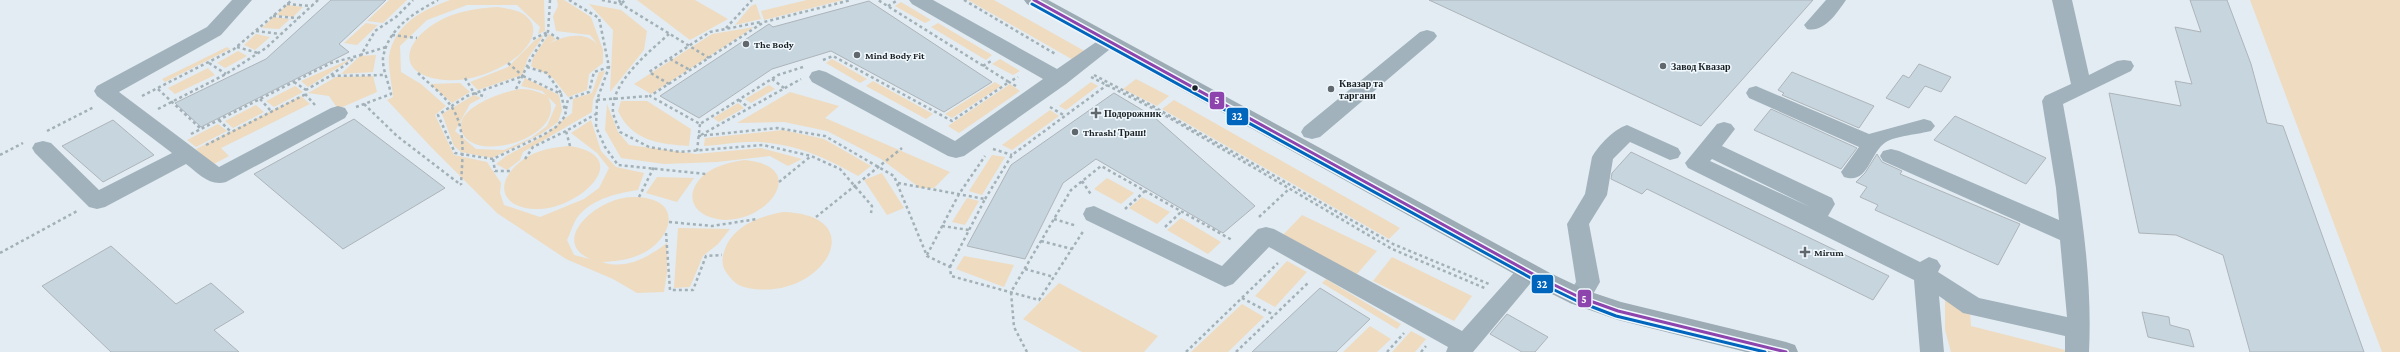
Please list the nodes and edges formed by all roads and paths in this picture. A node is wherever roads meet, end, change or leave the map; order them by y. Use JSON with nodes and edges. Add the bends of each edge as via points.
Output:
{"nodes":[{"id":1,"x":242,"y":0,"type":"edge"},
{"id":2,"x":292,"y":0,"type":"edge"},
{"id":3,"x":318,"y":0,"type":"edge"},
{"id":4,"x":414,"y":0,"type":"edge"},
{"id":5,"x":438,"y":0,"type":"edge"},
{"id":6,"x":550,"y":0,"type":"edge"},
{"id":7,"x":569,"y":0,"type":"edge"},
{"id":8,"x":602,"y":0,"type":"edge"},
{"id":9,"x":619,"y":0,"type":"edge"},
{"id":10,"x":625,"y":0,"type":"edge"},
{"id":11,"x":752,"y":0,"type":"edge"},
{"id":12,"x":851,"y":0,"type":"edge"},
{"id":13,"x":878,"y":0,"type":"edge"},
{"id":14,"x":898,"y":0,"type":"edge"},
{"id":15,"x":919,"y":0,"type":"edge"},
{"id":16,"x":964,"y":0,"type":"edge"},
{"id":17,"x":1034,"y":0,"type":"edge"},
{"id":18,"x":1836,"y":0,"type":"edge"},
{"id":19,"x":2062,"y":0,"type":"edge"},
{"id":20,"x":287,"y":4,"type":"junction"},
{"id":21,"x":621,"y":4,"type":"junction"},
{"id":22,"x":312,"y":6,"type":"junction"},
{"id":23,"x":888,"y":6,"type":"junction"},
{"id":24,"x":273,"y":16,"type":"junction"},
{"id":25,"x":298,"y":18,"type":"junction"},
{"id":26,"x":764,"y":22,"type":"junction"},
{"id":27,"x":1814,"y":26,"type":"dead end"},
{"id":28,"x":726,"y":29,"type":"junction"},
{"id":29,"x":255,"y":31,"type":"junction"},
{"id":30,"x":548,"y":32,"type":"junction"},
{"id":31,"x":281,"y":34,"type":"junction"},
{"id":32,"x":668,"y":34,"type":"junction"},
{"id":33,"x":391,"y":35,"type":"junction"},
{"id":34,"x":1427,"y":36,"type":"dead end"},
{"id":35,"x":417,"y":38,"type":"dead end"},
{"id":36,"x":533,"y":39,"type":"dead end"},
{"id":37,"x":559,"y":39,"type":"dead end"},
{"id":38,"x":1110,"y":42,"type":"junction"},
{"id":39,"x":237,"y":47,"type":"junction"},
{"id":40,"x":387,"y":47,"type":"junction"},
{"id":41,"x":688,"y":47,"type":"junction"},
{"id":42,"x":258,"y":53,"type":"junction"},
{"id":43,"x":360,"y":54,"type":"junction"},
{"id":44,"x":709,"y":58,"type":"junction"},
{"id":45,"x":670,"y":59,"type":"junction"},
{"id":46,"x":209,"y":63,"type":"junction"},
{"id":47,"x":508,"y":63,"type":"dead end"},
{"id":48,"x":2124,"y":66,"type":"dead end"},
{"id":49,"x":527,"y":67,"type":"junction"},
{"id":50,"x":609,"y":67,"type":"junction"},
{"id":51,"x":815,"y":68,"type":"junction"},
{"id":52,"x":690,"y":70,"type":"junction"},
{"id":53,"x":418,"y":73,"type":"dead end"},
{"id":54,"x":226,"y":74,"type":"junction"},
{"id":55,"x":386,"y":75,"type":"junction"},
{"id":56,"x":1084,"y":75,"type":"junction"},
{"id":57,"x":330,"y":76,"type":"junction"},
{"id":58,"x":523,"y":76,"type":"junction"},
{"id":59,"x":465,"y":78,"type":"dead end"},
{"id":60,"x":772,"y":79,"type":"junction"},
{"id":61,"x":1059,"y":79,"type":"junction"},
{"id":62,"x":294,"y":82,"type":"junction"},
{"id":63,"x":668,"y":84,"type":"junction"},
{"id":64,"x":1107,"y":85,"type":"dead end"},
{"id":65,"x":2082,"y":87,"type":"junction"},
{"id":66,"x":784,"y":88,"type":"junction"},
{"id":67,"x":158,"y":89,"type":"junction"},
{"id":68,"x":516,"y":89,"type":"dead end"},
{"id":69,"x":306,"y":92,"type":"junction"},
{"id":70,"x":474,"y":93,"type":"junction"},
{"id":71,"x":1756,"y":93,"type":"dead end"},
{"id":72,"x":561,"y":94,"type":"junction"},
{"id":73,"x":650,"y":96,"type":"junction"},
{"id":74,"x":486,"y":97,"type":"dead end"},
{"id":75,"x":616,"y":98,"type":"junction"},
{"id":76,"x":260,"y":99,"type":"junction"},
{"id":77,"x":597,"y":100,"type":"junction"},
{"id":78,"x":739,"y":100,"type":"junction"},
{"id":79,"x":171,"y":102,"type":"junction"},
{"id":80,"x":111,"y":103,"type":"junction"},
{"id":81,"x":1056,"y":103,"type":"dead end"},
{"id":82,"x":315,"y":104,"type":"dead end"},
{"id":83,"x":364,"y":104,"type":"junction"},
{"id":84,"x":451,"y":106,"type":"junction"},
{"id":85,"x":748,"y":107,"type":"junction"},
{"id":86,"x":1050,"y":107,"type":"junction"},
{"id":87,"x":1156,"y":110,"type":"dead end"},
{"id":88,"x":271,"y":112,"type":"junction"},
{"id":89,"x":565,"y":112,"type":"junction"},
{"id":90,"x":1044,"y":112,"type":"dead end"},
{"id":91,"x":338,"y":114,"type":"joint"},
{"id":92,"x":596,"y":114,"type":"junction"},
{"id":93,"x":1065,"y":116,"type":"junction"},
{"id":94,"x":141,"y":118,"type":"junction"},
{"id":95,"x":219,"y":120,"type":"junction"},
{"id":96,"x":700,"y":124,"type":"junction"},
{"id":97,"x":1924,"y":126,"type":"dead end"},
{"id":98,"x":201,"y":129,"type":"junction"},
{"id":99,"x":1724,"y":129,"type":"dead end"},
{"id":100,"x":566,"y":131,"type":"junction"},
{"id":101,"x":231,"y":132,"type":"junction"},
{"id":102,"x":1312,"y":132,"type":"dead end"},
{"id":103,"x":698,"y":136,"type":"junction"},
{"id":104,"x":1000,"y":145,"type":"dead end"},
{"id":105,"x":570,"y":146,"type":"dead end"},
{"id":106,"x":43,"y":148,"type":"dead end"},
{"id":107,"x":902,"y":148,"type":"dead end"},
{"id":108,"x":180,"y":149,"type":"junction"},
{"id":109,"x":993,"y":150,"type":"junction"},
{"id":110,"x":1882,"y":150,"type":"junction"},
{"id":111,"x":697,"y":151,"type":"junction"},
{"id":112,"x":1670,"y":153,"type":"dead end"},
{"id":113,"x":463,"y":154,"type":"junction"},
{"id":114,"x":1012,"y":155,"type":"junction"},
{"id":115,"x":811,"y":156,"type":"junction"},
{"id":116,"x":493,"y":159,"type":"junction"},
{"id":117,"x":525,"y":159,"type":"dead end"},
{"id":118,"x":654,"y":167,"type":"junction"},
{"id":119,"x":879,"y":167,"type":"junction"},
{"id":120,"x":511,"y":171,"type":"dead end"},
{"id":121,"x":1852,"y":172,"type":"dead end"},
{"id":122,"x":706,"y":174,"type":"dead end"},
{"id":123,"x":1082,"y":181,"type":"dead end"},
{"id":124,"x":780,"y":182,"type":"dead end"},
{"id":125,"x":897,"y":183,"type":"junction"},
{"id":126,"x":855,"y":185,"type":"junction"},
{"id":127,"x":1145,"y":191,"type":"dead end"},
{"id":128,"x":959,"y":194,"type":"junction"},
{"id":129,"x":639,"y":197,"type":"dead end"},
{"id":130,"x":985,"y":199,"type":"junction"},
{"id":131,"x":97,"y":200,"type":"junction"},
{"id":132,"x":1123,"y":211,"type":"dead end"},
{"id":133,"x":1181,"y":212,"type":"dead end"},
{"id":134,"x":871,"y":213,"type":"dead end"},
{"id":135,"x":1094,"y":214,"type":"joint"},
{"id":136,"x":816,"y":218,"type":"dead end"},
{"id":137,"x":757,"y":219,"type":"dead end"},
{"id":138,"x":1054,"y":219,"type":"dead end"},
{"id":139,"x":669,"y":222,"type":"dead end"},
{"id":140,"x":942,"y":226,"type":"junction"},
{"id":141,"x":969,"y":230,"type":"junction"},
{"id":142,"x":1160,"y":230,"type":"dead end"},
{"id":143,"x":666,"y":233,"type":"dead end"},
{"id":144,"x":2071,"y":235,"type":"junction"},
{"id":145,"x":1041,"y":241,"type":"dead end"},
{"id":146,"x":1072,"y":249,"type":"junction"},
{"id":147,"x":0,"y":253,"type":"edge"},
{"id":148,"x":722,"y":255,"type":"dead end"},
{"id":149,"x":927,"y":256,"type":"junction"},
{"id":150,"x":1281,"y":260,"type":"dead end"},
{"id":151,"x":950,"y":267,"type":"junction"},
{"id":152,"x":1025,"y":269,"type":"dead end"},
{"id":153,"x":1928,"y":269,"type":"junction"},
{"id":154,"x":1528,"y":272,"type":"junction"},
{"id":155,"x":1054,"y":277,"type":"junction"},
{"id":156,"x":1311,"y":280,"type":"dead end"},
{"id":157,"x":1498,"y":291,"type":"junction"},
{"id":158,"x":1011,"y":292,"type":"junction"},
{"id":159,"x":1580,"y":297,"type":"junction"},
{"id":160,"x":1242,"y":298,"type":"junction"},
{"id":161,"x":1274,"y":315,"type":"junction"},
{"id":162,"x":1406,"y":330,"type":"dead end"},
{"id":163,"x":2077,"y":340,"type":"edge"},
{"id":164,"x":1470,"y":346,"type":"edge"},
{"id":165,"x":1026,"y":352,"type":"edge"},
{"id":166,"x":1186,"y":352,"type":"edge"},
{"id":167,"x":1236,"y":352,"type":"edge"},
{"id":168,"x":1387,"y":352,"type":"edge"},
{"id":169,"x":1786,"y":352,"type":"edge"},
{"id":170,"x":1932,"y":352,"type":"edge"}],
"edges":[{"from":1,"to":80,"type":"lane","via":[[214,31],[104,91]]},
{"from":2,"to":20,"type":"path"},
{"from":3,"to":22,"type":"path"},
{"from":4,"to":43,"type":"path","via":[[396,18],[375,32]]},
{"from":5,"to":33,"type":"path","via":[[411,15]]},
{"from":6,"to":30,"type":"path"},
{"from":7,"to":50,"type":"path","via":[[599,18]]},
{"from":8,"to":21,"type":"path"},
{"from":9,"to":21,"type":"path"},
{"from":10,"to":21,"type":"path"},
{"from":11,"to":28,"type":"path"},
{"from":12,"to":26,"type":"path"},
{"from":13,"to":23,"type":"path"},
{"from":14,"to":23,"type":"path"},
{"from":15,"to":61,"type":"lane"},
{"from":16,"to":56,"type":"path"},
{"from":17,"to":38,"type":"main road"},
{"from":18,"to":27,"type":"lane"},
{"from":19,"to":65,"type":"lane"},
{"from":20,"to":22,"type":"path"},
{"from":20,"to":24,"type":"path"},
{"from":21,"to":32,"type":"path"},
{"from":22,"to":25,"type":"path"},
{"from":23,"to":51,"type":"path","via":[[1009,82],[952,121],[833,56]]},
{"from":24,"to":25,"type":"path"},
{"from":24,"to":29,"type":"path"},
{"from":25,"to":31,"type":"path"},
{"from":26,"to":28,"type":"path"},
{"from":26,"to":44,"type":"path"},
{"from":28,"to":41,"type":"path","via":[[710,32]]},
{"from":29,"to":31,"type":"path"},
{"from":29,"to":39,"type":"path"},
{"from":30,"to":36,"type":"path"},
{"from":30,"to":37,"type":"path"},
{"from":30,"to":49,"type":"path"},
{"from":31,"to":42,"type":"path"},
{"from":32,"to":41,"type":"path"},
{"from":32,"to":75,"type":"path","via":[[634,68]]},
{"from":33,"to":35,"type":"path"},
{"from":33,"to":40,"type":"path"},
{"from":34,"to":102,"type":"lane"},
{"from":38,"to":56,"type":"lane"},
{"from":38,"to":154,"type":"main road"},
{"from":39,"to":42,"type":"path"},
{"from":39,"to":46,"type":"path"},
{"from":40,"to":43,"type":"path"},
{"from":40,"to":55,"type":"path","via":[[383,59]]},
{"from":41,"to":44,"type":"path"},
{"from":41,"to":45,"type":"path"},
{"from":42,"to":54,"type":"path"},
{"from":43,"to":57,"type":"path"},
{"from":43,"to":62,"type":"path","via":[[331,64]]},
{"from":44,"to":52,"type":"path"},
{"from":45,"to":52,"type":"path"},
{"from":45,"to":63,"type":"path","via":[[649,72]]},
{"from":46,"to":54,"type":"path"},
{"from":46,"to":67,"type":"path"},
{"from":47,"to":58,"type":"path"},
{"from":48,"to":65,"type":"lane"},
{"from":49,"to":58,"type":"path"},
{"from":49,"to":72,"type":"path","via":[[547,74]]},
{"from":50,"to":77,"type":"path"},
{"from":50,"to":89,"type":"path","via":[[594,72],[589,92],[568,100]]},
{"from":51,"to":60,"type":"path"},
{"from":51,"to":61,"type":"lane","via":[[956,151]]},
{"from":51,"to":66,"type":"path","via":[[810,74]]},
{"from":52,"to":63,"type":"path"},
{"from":53,"to":84,"type":"path"},
{"from":54,"to":79,"type":"path"},
{"from":55,"to":57,"type":"path"},
{"from":55,"to":83,"type":"path","via":[[391,94]]},
{"from":56,"to":61,"type":"lane"},
{"from":56,"to":157,"type":"path","via":[[1150,104],[1393,244]]},
{"from":57,"to":69,"type":"path"},
{"from":58,"to":68,"type":"path"},
{"from":58,"to":70,"type":"path"},
{"from":58,"to":72,"type":"path"},
{"from":59,"to":70,"type":"path"},
{"from":60,"to":66,"type":"path"},
{"from":60,"to":78,"type":"path"},
{"from":62,"to":69,"type":"path"},
{"from":62,"to":76,"type":"path"},
{"from":63,"to":73,"type":"path"},
{"from":64,"to":93,"type":"path"},
{"from":65,"to":144,"type":"lane","via":[[2052,101],[2067,188]]},
{"from":66,"to":85,"type":"path"},
{"from":67,"to":79,"type":"path"},
{"from":67,"to":80,"type":"path"},
{"from":69,"to":82,"type":"path"},
{"from":69,"to":88,"type":"path"},
{"from":70,"to":74,"type":"path"},
{"from":70,"to":84,"type":"path"},
{"from":71,"to":110,"type":"lane"},
{"from":72,"to":89,"type":"path"},
{"from":73,"to":75,"type":"path"},
{"from":73,"to":96,"type":"path"},
{"from":75,"to":77,"type":"path"},
{"from":75,"to":111,"type":"path","via":[[613,108],[620,132],[649,147],[680,152]]},
{"from":76,"to":88,"type":"path"},
{"from":76,"to":95,"type":"path"},
{"from":77,"to":92,"type":"path"},
{"from":78,"to":85,"type":"path"},
{"from":78,"to":96,"type":"path"},
{"from":79,"to":94,"type":"path"},
{"from":79,"to":98,"type":"path"},
{"from":80,"to":94,"type":"lane"},
{"from":81,"to":86,"type":"path"},
{"from":83,"to":91,"type":"path"},
{"from":83,"to":113,"type":"path","via":[[397,136],[461,185]]},
{"from":84,"to":113,"type":"path","via":[[460,125]]},
{"from":84,"to":113,"type":"path","via":[[438,115],[455,153]]},
{"from":85,"to":103,"type":"path"},
{"from":86,"to":90,"type":"path"},
{"from":86,"to":93,"type":"path"},
{"from":87,"to":157,"type":"path","via":[[1392,249]]},
{"from":88,"to":101,"type":"path"},
{"from":89,"to":116,"type":"path","via":[[566,115],[556,127]]},
{"from":91,"to":108,"type":"lane","via":[[218,177]]},
{"from":92,"to":100,"type":"path"},
{"from":92,"to":118,"type":"path","via":[[596,127],[605,148],[618,165]]},
{"from":93,"to":114,"type":"path"},
{"from":94,"to":108,"type":"lane"},
{"from":95,"to":98,"type":"path"},
{"from":95,"to":101,"type":"path"},
{"from":96,"to":103,"type":"path"},
{"from":97,"to":110,"type":"lane","via":[[1878,137]]},
{"from":98,"to":108,"type":"path"},
{"from":99,"to":153,"type":"lane","via":[[1696,163]]},
{"from":100,"to":105,"type":"path"},
{"from":100,"to":117,"type":"path","via":[[533,147]]},
{"from":101,"to":108,"type":"path"},
{"from":103,"to":111,"type":"path"},
{"from":103,"to":119,"type":"path","via":[[777,128],[825,136]]},
{"from":104,"to":109,"type":"path"},
{"from":106,"to":131,"type":"lane"},
{"from":107,"to":119,"type":"path"},
{"from":108,"to":131,"type":"lane"},
{"from":109,"to":114,"type":"path"},
{"from":109,"to":128,"type":"path","via":[[985,156]]},
{"from":110,"to":121,"type":"lane"},
{"from":110,"to":144,"type":"lane"},
{"from":111,"to":115,"type":"path","via":[[762,145]]},
{"from":112,"to":159,"type":"lane","via":[[1627,132],[1603,157],[1596,195],[1578,224],[1588,282]]},
{"from":113,"to":116,"type":"path"},
{"from":114,"to":130,"type":"path"},
{"from":115,"to":124,"type":"path"},
{"from":115,"to":126,"type":"path","via":[[840,169]]},
{"from":116,"to":120,"type":"path","via":[[495,171]]},
{"from":118,"to":122,"type":"path"},
{"from":118,"to":129,"type":"path"},
{"from":119,"to":125,"type":"path","via":[[894,176]]},
{"from":119,"to":126,"type":"path"},
{"from":123,"to":135,"type":"path","via":[[1099,207]]},
{"from":125,"to":128,"type":"path"},
{"from":125,"to":149,"type":"path"},
{"from":126,"to":134,"type":"path","via":[[872,206]]},
{"from":126,"to":136,"type":"path"},
{"from":127,"to":132,"type":"path"},
{"from":128,"to":130,"type":"path"},
{"from":128,"to":140,"type":"path"},
{"from":130,"to":141,"type":"path"},
{"from":131,"to":147,"type":"path"},
{"from":133,"to":142,"type":"path"},
{"from":135,"to":164,"type":"lane","via":[[1225,278],[1266,235]]},
{"from":137,"to":139,"type":"path","via":[[712,226]]},
{"from":138,"to":146,"type":"path","via":[[1085,228]]},
{"from":140,"to":141,"type":"path"},
{"from":140,"to":149,"type":"path"},
{"from":141,"to":151,"type":"path"},
{"from":143,"to":148,"type":"path","via":[[670,290],[693,290],[706,256]]},
{"from":144,"to":163,"type":"lane","via":[[2079,312]]},
{"from":145,"to":146,"type":"path"},
{"from":146,"to":155,"type":"path"},
{"from":149,"to":151,"type":"path"},
{"from":150,"to":160,"type":"path"},
{"from":151,"to":158,"type":"path","via":[[951,276]]},
{"from":152,"to":155,"type":"path"},
{"from":153,"to":163,"type":"lane","via":[[1972,306]]},
{"from":153,"to":170,"type":"lane"},
{"from":154,"to":157,"type":"lane"},
{"from":154,"to":159,"type":"main road"},
{"from":155,"to":158,"type":"path","via":[[1039,300]]},
{"from":156,"to":161,"type":"path"},
{"from":157,"to":164,"type":"lane"},
{"from":158,"to":165,"type":"path","via":[[1014,327]]},
{"from":159,"to":169,"type":"main road","via":[[1618,310]]},
{"from":160,"to":161,"type":"path"},
{"from":160,"to":166,"type":"path"},
{"from":161,"to":167,"type":"path"},
{"from":162,"to":168,"type":"path"}]}
